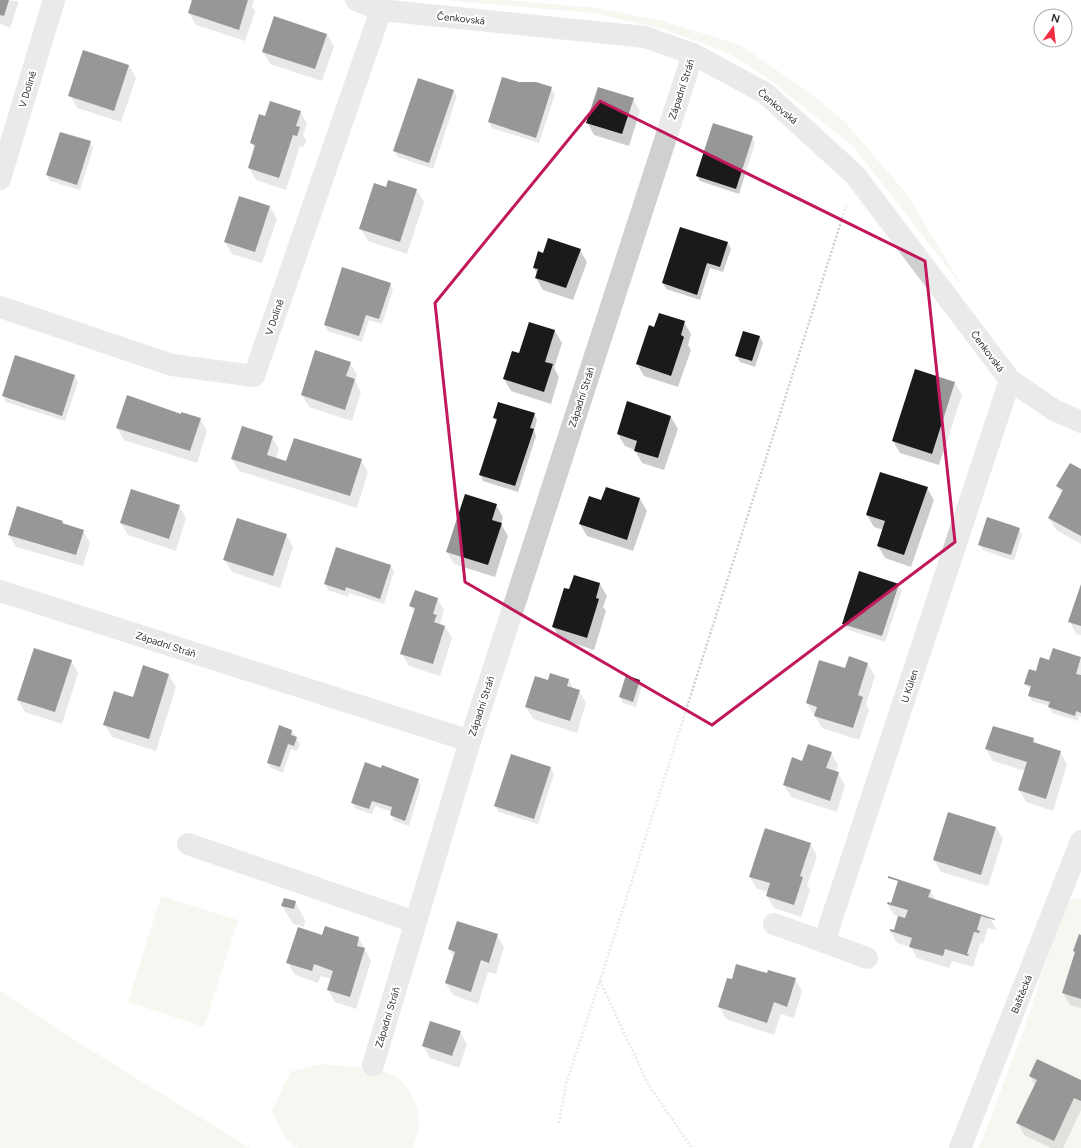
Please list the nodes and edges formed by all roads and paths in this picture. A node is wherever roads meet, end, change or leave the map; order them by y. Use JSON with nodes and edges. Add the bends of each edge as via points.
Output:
{"nodes":[{"id":1,"x":54,"y":0,"type":"edge"},
{"id":2,"x":356,"y":0,"type":"edge"},
{"id":3,"x":382,"y":10,"type":"junction"},
{"id":4,"x":693,"y":54,"type":"junction"},
{"id":5,"x":856,"y":175,"type":"junction"},
{"id":6,"x":0,"y":179,"type":"edge"},
{"id":7,"x":0,"y":307,"type":"edge"},
{"id":8,"x":1010,"y":380,"type":"junction"},
{"id":9,"x":1081,"y":422,"type":"edge"},
{"id":10,"x":0,"y":591,"type":"edge"},
{"id":11,"x":470,"y":741,"type":"junction"},
{"id":12,"x":1081,"y":841,"type":"edge"},
{"id":13,"x":188,"y":844,"type":"dead end"},
{"id":14,"x":1075,"y":874,"type":"edge"},
{"id":15,"x":416,"y":922,"type":"junction"},
{"id":16,"x":774,"y":924,"type":"dead end"},
{"id":17,"x":824,"y":942,"type":"junction"},
{"id":18,"x":867,"y":958,"type":"dead end"},
{"id":19,"x":600,"y":981,"type":"junction"},
{"id":20,"x":373,"y":1065,"type":"dead end"},
{"id":21,"x":559,"y":1124,"type":"dead end"},
{"id":22,"x":692,"y":1148,"type":"edge"},
{"id":23,"x":960,"y":1148,"type":"edge"}],
"edges":[{"from":1,"to":6,"type":"street","name":"V Dolině"},
{"from":2,"to":3,"type":"street","name":"Čenkovská"},
{"from":3,"to":4,"type":"street","name":"Čenkovská","via":[[645,37]]},
{"from":3,"to":7,"type":"street","name":"V Dolině","via":[[254,376],[172,365]]},
{"from":4,"to":5,"type":"street","name":"Čenkovská","via":[[765,93]]},
{"from":4,"to":11,"type":"street","name":"Západní Stráň"},
{"from":5,"to":8,"type":"street","name":"Čenkovská"},
{"from":5,"to":19,"type":"path"},
{"from":8,"to":9,"type":"street","name":"Čenkovská","via":[[1054,410]]},
{"from":8,"to":17,"type":"street","name":"U Kůlen"},
{"from":10,"to":11,"type":"street","name":"Západní Stráň"},
{"from":11,"to":15,"type":"street","name":"Západní Stráň"},
{"from":12,"to":14,"type":"street","name":"Baštěcká"},
{"from":13,"to":15,"type":"street"},
{"from":14,"to":23,"type":"street","name":"Baštěcká"},
{"from":15,"to":20,"type":"street","name":"Západní Stráň"},
{"from":16,"to":17,"type":"street"},
{"from":17,"to":18,"type":"street"},
{"from":19,"to":21,"type":"path","via":[[566,1084]]},
{"from":19,"to":22,"type":"path","via":[[648,1084]]}]}
